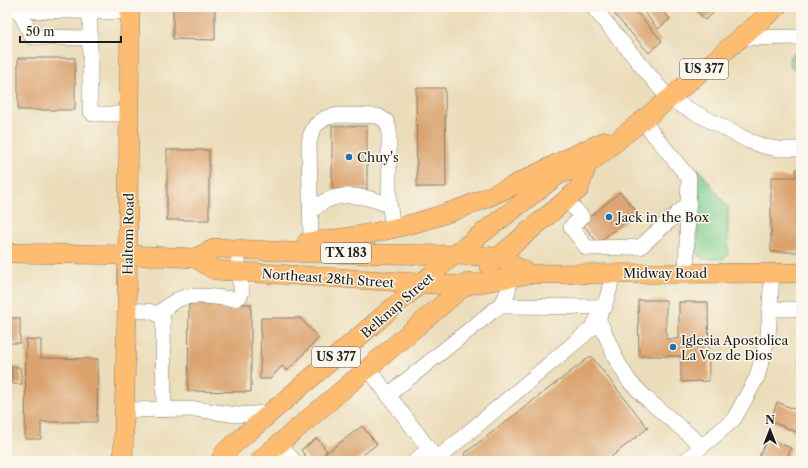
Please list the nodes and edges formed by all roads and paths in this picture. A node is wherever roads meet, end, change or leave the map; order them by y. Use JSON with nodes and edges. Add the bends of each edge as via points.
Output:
{"nodes":[{"id":1,"x":593,"y":7,"type":"edge"},
{"id":2,"x":777,"y":7,"type":"edge"},
{"id":3,"x":130,"y":9,"type":"edge"},
{"id":4,"x":13,"y":10,"type":"edge"},
{"id":5,"x":90,"y":11,"type":"junction"},
{"id":6,"x":801,"y":37,"type":"edge"},
{"id":7,"x":90,"y":38,"type":"junction"},
{"id":8,"x":741,"y":38,"type":"junction"},
{"id":9,"x":669,"y":99,"type":"junction"},
{"id":10,"x":129,"y":114,"type":"junction"},
{"id":11,"x":636,"y":125,"type":"junction"},
{"id":12,"x":801,"y":148,"type":"edge"},
{"id":13,"x":587,"y":165,"type":"junction"},
{"id":14,"x":567,"y":200,"type":"junction"},
{"id":15,"x":689,"y":203,"type":"junction"},
{"id":16,"x":389,"y":205,"type":"junction"},
{"id":17,"x":310,"y":212,"type":"junction"},
{"id":18,"x":393,"y":229,"type":"junction"},
{"id":19,"x":311,"y":242,"type":"junction"},
{"id":20,"x":238,"y":249,"type":"junction"},
{"id":21,"x":7,"y":253,"type":"edge"},
{"id":22,"x":336,"y":253,"type":"junction"},
{"id":23,"x":128,"y":254,"type":"junction"},
{"id":24,"x":454,"y":255,"type":"junction"},
{"id":25,"x":195,"y":258,"type":"junction"},
{"id":26,"x":506,"y":266,"type":"junction"},
{"id":27,"x":238,"y":272,"type":"junction"},
{"id":28,"x":686,"y":273,"type":"junction"},
{"id":29,"x":772,"y":273,"type":"junction"},
{"id":30,"x":801,"y":273,"type":"edge"},
{"id":31,"x":612,"y":274,"type":"junction"},
{"id":32,"x":334,"y":279,"type":"junction"},
{"id":33,"x":357,"y":280,"type":"junction"},
{"id":34,"x":421,"y":284,"type":"junction"},
{"id":35,"x":464,"y":286,"type":"junction"},
{"id":36,"x":499,"y":306,"type":"junction"},
{"id":37,"x":770,"y":309,"type":"junction"},
{"id":38,"x":801,"y":309,"type":"edge"},
{"id":39,"x":127,"y":311,"type":"junction"},
{"id":40,"x":601,"y":313,"type":"junction"},
{"id":41,"x":159,"y":314,"type":"junction"},
{"id":42,"x":386,"y":315,"type":"junction"},
{"id":43,"x":368,"y":368,"type":"junction"},
{"id":44,"x":388,"y":396,"type":"junction"},
{"id":45,"x":125,"y":410,"type":"junction"},
{"id":46,"x":164,"y":410,"type":"junction"},
{"id":47,"x":271,"y":413,"type":"junction"},
{"id":48,"x":279,"y":444,"type":"junction"},
{"id":49,"x":702,"y":446,"type":"junction"},
{"id":50,"x":435,"y":456,"type":"edge"},
{"id":51,"x":123,"y":461,"type":"edge"},
{"id":52,"x":220,"y":461,"type":"edge"},
{"id":53,"x":259,"y":461,"type":"edge"},
{"id":54,"x":294,"y":461,"type":"edge"},
{"id":55,"x":415,"y":461,"type":"edge"},
{"id":56,"x":685,"y":461,"type":"edge"}],
"edges":[{"from":1,"to":9,"type":"street"},
{"from":2,"to":8,"type":"main road","name":"Belknap Street","number":"US 377"},
{"from":3,"to":5,"type":"street"},
{"from":3,"to":10,"type":"main road","name":"Haltom Road"},
{"from":4,"to":5,"type":"street"},
{"from":4,"to":7,"type":"street","via":[[33,37]]},
{"from":5,"to":7,"type":"street"},
{"from":6,"to":8,"type":"street"},
{"from":7,"to":10,"type":"street","via":[[90,110],[93,114]]},
{"from":8,"to":9,"type":"main road","name":"Belknap Street","number":"US 377"},
{"from":9,"to":11,"type":"main road","name":"Belknap Street","number":"US 377"},
{"from":9,"to":12,"type":"street","via":[[749,141],[777,148]]},
{"from":10,"to":23,"type":"main road","name":"Haltom Road"},
{"from":11,"to":13,"type":"main road","name":"Belknap Street","number":"US 377"},
{"from":11,"to":15,"type":"street","via":[[689,178]]},
{"from":11,"to":18,"type":"main road","via":[[478,202]]},
{"from":13,"to":14,"type":"main road","number":"US 377","via":[[579,189]]},
{"from":13,"to":24,"type":"main road","name":"Belknap Street","number":"US 377","via":[[558,175]]},
{"from":14,"to":15,"type":"street","via":[[582,217],[571,227],[587,248],[640,247]]},
{"from":14,"to":26,"type":"main road","number":"US 377"},
{"from":15,"to":28,"type":"street"},
{"from":16,"to":17,"type":"street","via":[[357,196],[340,197],[325,201]]},
{"from":16,"to":17,"type":"street","via":[[389,128],[386,121],[378,116],[338,115],[325,118],[310,134]]},
{"from":16,"to":18,"type":"street"},
{"from":17,"to":19,"type":"street"},
{"from":18,"to":19,"type":"main road"},
{"from":19,"to":20,"type":"main road"},
{"from":20,"to":22,"type":"main road","name":"Northeast 28th Street","number":"TX 183"},
{"from":20,"to":25,"type":"main road","name":"Northeast 28th Street","number":"TX 183","via":[[216,248]]},
{"from":20,"to":27,"type":"street"},
{"from":21,"to":23,"type":"main road","name":"Northeast 28th Street","number":"TX 183"},
{"from":22,"to":24,"type":"main road","name":"Northeast 28th Street","number":"TX 183"},
{"from":22,"to":32,"type":"main road"},
{"from":23,"to":25,"type":"main road","name":"Northeast 28th Street","number":"TX 183"},
{"from":23,"to":39,"type":"main road","name":"Haltom Road"},
{"from":24,"to":26,"type":"main road","name":"Northeast 28th Street","number":"TX 183"},
{"from":24,"to":34,"type":"main road","name":"Belknap Street","number":"US 377"},
{"from":25,"to":27,"type":"main road","name":"Northeast 28th Street","number":"TX 183","via":[[215,270]]},
{"from":26,"to":31,"type":"main road","name":"Midway Road","number":"TX 183","via":[[529,274]]},
{"from":26,"to":35,"type":"main road","number":"US 377"},
{"from":26,"to":36,"type":"street","via":[[509,293]]},
{"from":27,"to":32,"type":"main road","name":"Northeast 28th Street","number":"TX 183"},
{"from":27,"to":41,"type":"street","via":[[242,292],[235,299],[179,299]]},
{"from":28,"to":29,"type":"main road","name":"Midway Road"},
{"from":28,"to":31,"type":"main road","name":"Midway Road"},
{"from":29,"to":30,"type":"main road","name":"Midway Road"},
{"from":29,"to":37,"type":"street"},
{"from":31,"to":40,"type":"street","via":[[610,289]]},
{"from":32,"to":33,"type":"main road","name":"Northeast 28th Street","number":"TX 183"},
{"from":33,"to":34,"type":"main road","name":"Northeast 28th Street","number":"TX 183"},
{"from":33,"to":42,"type":"main road","via":[[376,285],[385,292],[388,298]]},
{"from":34,"to":35,"type":"main road","name":"Northeast 28th Street","number":"TX 183"},
{"from":34,"to":42,"type":"main road","name":"Belknap Street","number":"US 377"},
{"from":35,"to":43,"type":"main road","number":"US 377"},
{"from":36,"to":40,"type":"street"},
{"from":36,"to":44,"type":"street"},
{"from":37,"to":38,"type":"street"},
{"from":37,"to":49,"type":"street","via":[[768,336],[757,377],[734,419]]},
{"from":39,"to":41,"type":"street","via":[[152,311]]},
{"from":39,"to":45,"type":"main road","name":"Haltom Road"},
{"from":40,"to":49,"type":"street","via":[[617,361],[629,381]]},
{"from":40,"to":50,"type":"street","via":[[592,328]]},
{"from":41,"to":46,"type":"street","via":[[163,319]]},
{"from":42,"to":47,"type":"main road","name":"Belknap Street","number":"US 377"},
{"from":43,"to":44,"type":"street"},
{"from":43,"to":48,"type":"main road","number":"US 377"},
{"from":44,"to":50,"type":"street"},
{"from":45,"to":46,"type":"street"},
{"from":45,"to":51,"type":"main road","name":"Haltom Road"},
{"from":46,"to":47,"type":"street","via":[[196,409],[237,415]]},
{"from":47,"to":52,"type":"main road","name":"Belknap Street","number":"US 377","via":[[226,451]]},
{"from":48,"to":53,"type":"main road","number":"US 377"},
{"from":48,"to":54,"type":"street"},
{"from":49,"to":56,"type":"street"},
{"from":50,"to":55,"type":"street"}]}
